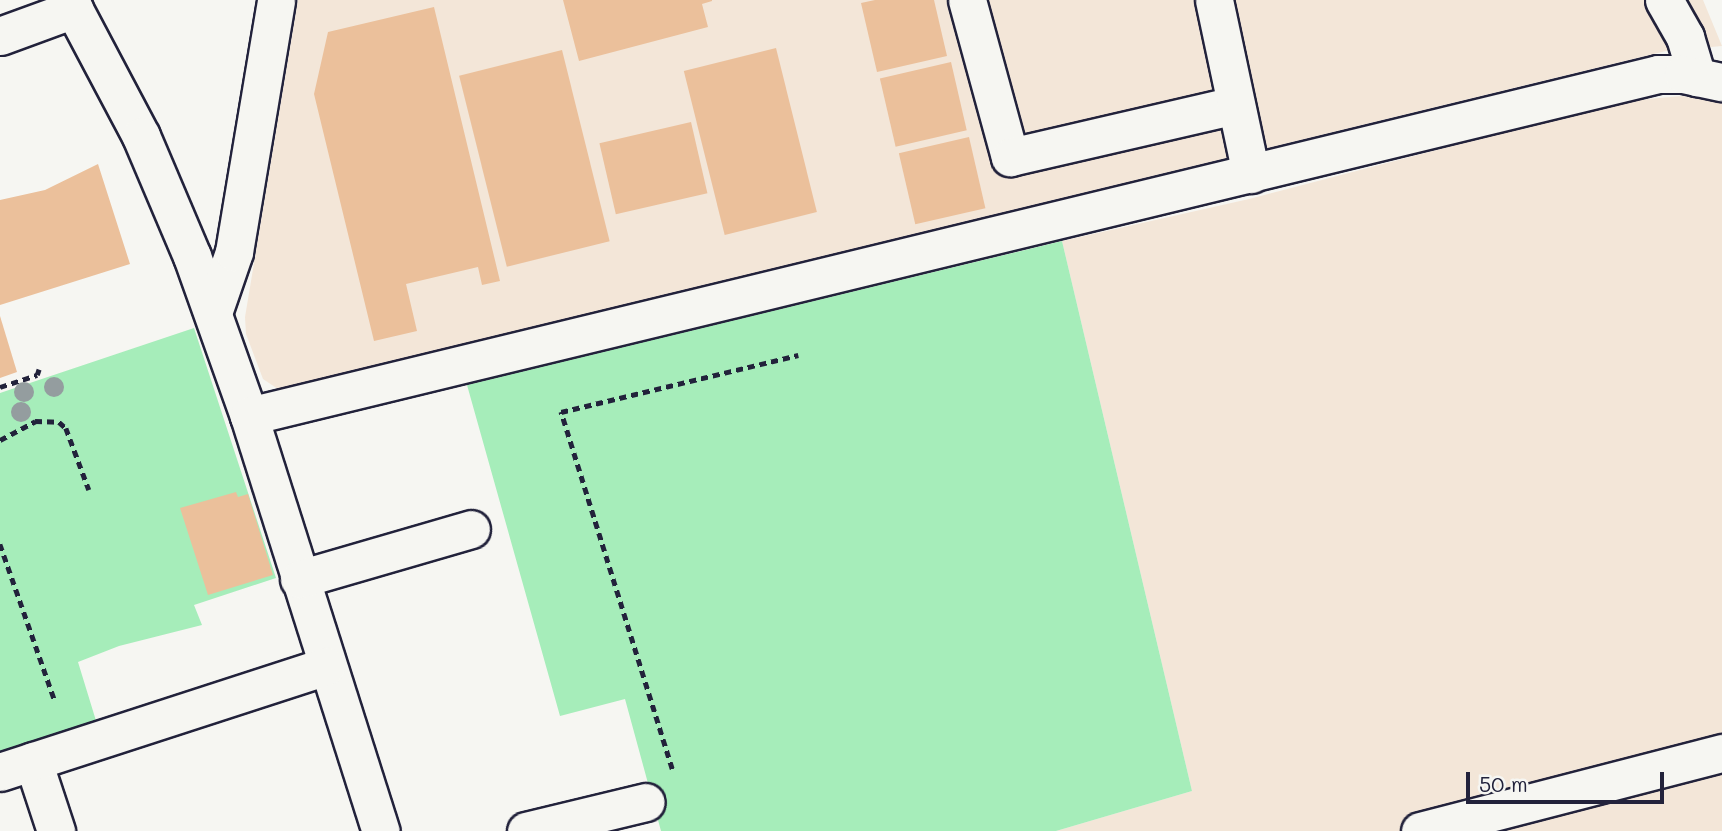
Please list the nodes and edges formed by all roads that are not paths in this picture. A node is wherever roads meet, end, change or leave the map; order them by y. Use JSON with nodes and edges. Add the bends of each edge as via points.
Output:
{"nodes":[{"id":1,"x":276,"y":0,"type":"edge"},
{"id":2,"x":967,"y":0,"type":"edge"},
{"id":3,"x":1214,"y":0,"type":"edge"},
{"id":4,"x":1664,"y":0,"type":"edge"},
{"id":5,"x":72,"y":4,"type":"edge"},
{"id":6,"x":0,"y":36,"type":"edge"},
{"id":7,"x":1709,"y":79,"type":"edge"},
{"id":8,"x":1235,"y":105,"type":"junction"},
{"id":9,"x":1251,"y":174,"type":"junction"},
{"id":10,"x":212,"y":313,"type":"junction"},
{"id":11,"x":249,"y":416,"type":"junction"},
{"id":12,"x":471,"y":529,"type":"dead end"},
{"id":13,"x":299,"y":579,"type":"junction"},
{"id":14,"x":326,"y":666,"type":"junction"},
{"id":15,"x":1722,"y":753,"type":"edge"},
{"id":16,"x":17,"y":766,"type":"edge"},
{"id":17,"x":646,"y":802,"type":"dead end"},
{"id":18,"x":601,"y":822,"type":"edge"},
{"id":19,"x":56,"y":831,"type":"edge"},
{"id":20,"x":381,"y":831,"type":"edge"},
{"id":21,"x":526,"y":831,"type":"edge"},
{"id":22,"x":1420,"y":831,"type":"edge"}],
"edges":[{"from":1,"to":10,"type":"street","via":[[234,252]]},
{"from":2,"to":8,"type":"street","via":[[1010,156]]},
{"from":3,"to":8,"type":"street"},
{"from":4,"to":7,"type":"street"},
{"from":5,"to":6,"type":"street"},
{"from":5,"to":10,"type":"street","via":[[145,146]]},
{"from":7,"to":9,"type":"street","via":[[1658,74]]},
{"from":8,"to":9,"type":"street"},
{"from":9,"to":11,"type":"street"},
{"from":10,"to":11,"type":"street"},
{"from":11,"to":13,"type":"street"},
{"from":12,"to":13,"type":"street"},
{"from":13,"to":14,"type":"street"},
{"from":14,"to":16,"type":"street"},
{"from":14,"to":20,"type":"street"},
{"from":15,"to":22,"type":"street"},
{"from":16,"to":19,"type":"street"},
{"from":17,"to":18,"type":"street"},
{"from":18,"to":21,"type":"street"}]}
